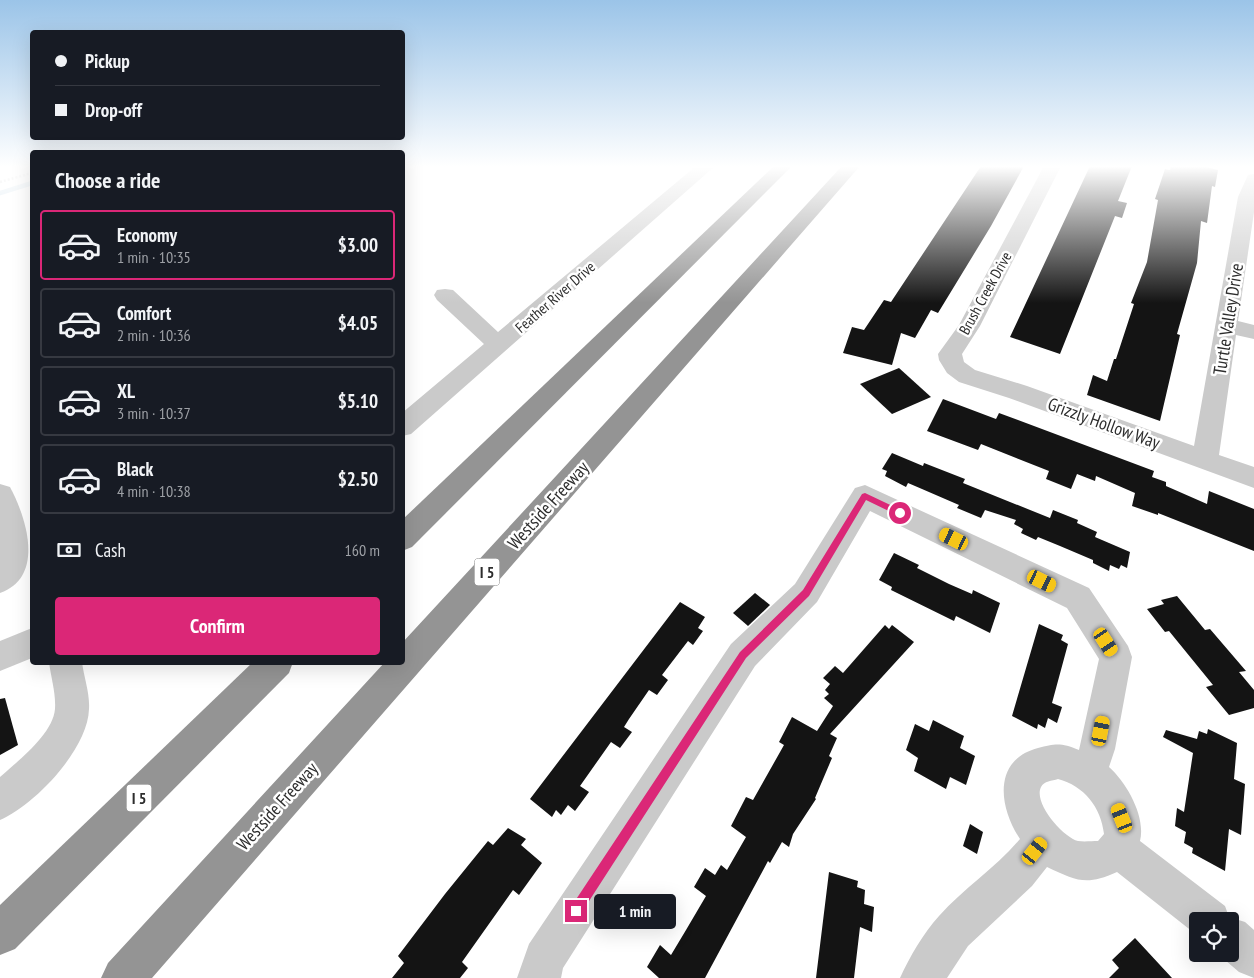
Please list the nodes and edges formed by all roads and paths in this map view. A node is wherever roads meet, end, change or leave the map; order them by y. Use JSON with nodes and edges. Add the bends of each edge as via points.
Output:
{"nodes":[{"id":1,"x":653,"y":212,"type":"edge"},
{"id":2,"x":737,"y":212,"type":"edge"},
{"id":3,"x":811,"y":212,"type":"edge"},
{"id":4,"x":1030,"y":212,"type":"edge"},
{"id":5,"x":1245,"y":212,"type":"edge"},
{"id":6,"x":445,"y":295,"type":"dead end"},
{"id":7,"x":1226,"y":325,"type":"junction"},
{"id":8,"x":1254,"y":332,"type":"edge"},
{"id":9,"x":498,"y":345,"type":"junction"},
{"id":10,"x":955,"y":367,"type":"joint"},
{"id":11,"x":405,"y":424,"type":"edge"},
{"id":12,"x":1205,"y":460,"type":"junction"},
{"id":13,"x":1254,"y":478,"type":"edge"},
{"id":14,"x":0,"y":495,"type":"edge"},
{"id":15,"x":405,"y":537,"type":"edge"},
{"id":16,"x":0,"y":580,"type":"edge"},
{"id":17,"x":30,"y":644,"type":"edge"},
{"id":18,"x":0,"y":656,"type":"edge"},
{"id":19,"x":405,"y":664,"type":"edge"},
{"id":20,"x":65,"y":665,"type":"edge"},
{"id":21,"x":274,"y":665,"type":"edge"},
{"id":22,"x":404,"y":665,"type":"edge"},
{"id":23,"x":1089,"y":774,"type":"junction"},
{"id":24,"x":0,"y":801,"type":"edge"},
{"id":25,"x":1044,"y":840,"type":"junction"},
{"id":26,"x":1118,"y":848,"type":"junction"},
{"id":27,"x":1199,"y":912,"type":"edge"},
{"id":28,"x":0,"y":934,"type":"edge"},
{"id":29,"x":1239,"y":944,"type":"edge"},
{"id":30,"x":1254,"y":957,"type":"edge"},
{"id":31,"x":123,"y":978,"type":"edge"},
{"id":32,"x":539,"y":978,"type":"edge"},
{"id":33,"x":922,"y":978,"type":"edge"}],
"edges":[{"from":1,"to":9,"type":"street","name":"Feather River Drive"},
{"from":2,"to":15,"type":"highway"},
{"from":3,"to":19,"type":"highway","name":"Westside Freeway","number":"I 5"},
{"from":4,"to":10,"type":"street","name":"Brush Creek Drive","via":[[969,326],[950,354]]},
{"from":5,"to":7,"type":"street","name":"Turtle Valley Drive"},
{"from":6,"to":9,"type":"street"},
{"from":7,"to":8,"type":"street"},
{"from":7,"to":12,"type":"street","name":"Turtle Valley Drive"},
{"from":9,"to":11,"type":"street","name":"Feather River Drive"},
{"from":10,"to":12,"type":"street","name":"Grizzly Hollow Way","via":[[967,376]]},
{"from":12,"to":13,"type":"street","name":"Grizzly Hollow Way"},
{"from":14,"to":16,"type":"street","via":[[13,533],[13,565]]},
{"from":17,"to":18,"type":"street"},
{"from":20,"to":24,"type":"street","via":[[73,710],[62,741]]},
{"from":21,"to":28,"type":"highway","number":"I 5"},
{"from":22,"to":31,"type":"highway","name":"Westside Freeway","number":"I 5"},
{"from":23,"to":25,"type":"street","via":[[1058,761],[1043,762],[1031,768],[1024,778],[1020,792],[1023,808],[1031,825]]},
{"from":23,"to":26,"type":"street","via":[[1104,786],[1122,818],[1123,834]]},
{"from":23,"to":32,"type":"street","via":[[1116,656],[1078,598],[865,496],[806,593],[743,655],[544,959]]},
{"from":25,"to":26,"type":"street","via":[[1078,860],[1095,862],[1109,858]]},
{"from":25,"to":33,"type":"street","via":[[1018,872],[953,931]]},
{"from":26,"to":27,"type":"street"},
{"from":29,"to":30,"type":"street"}]}
